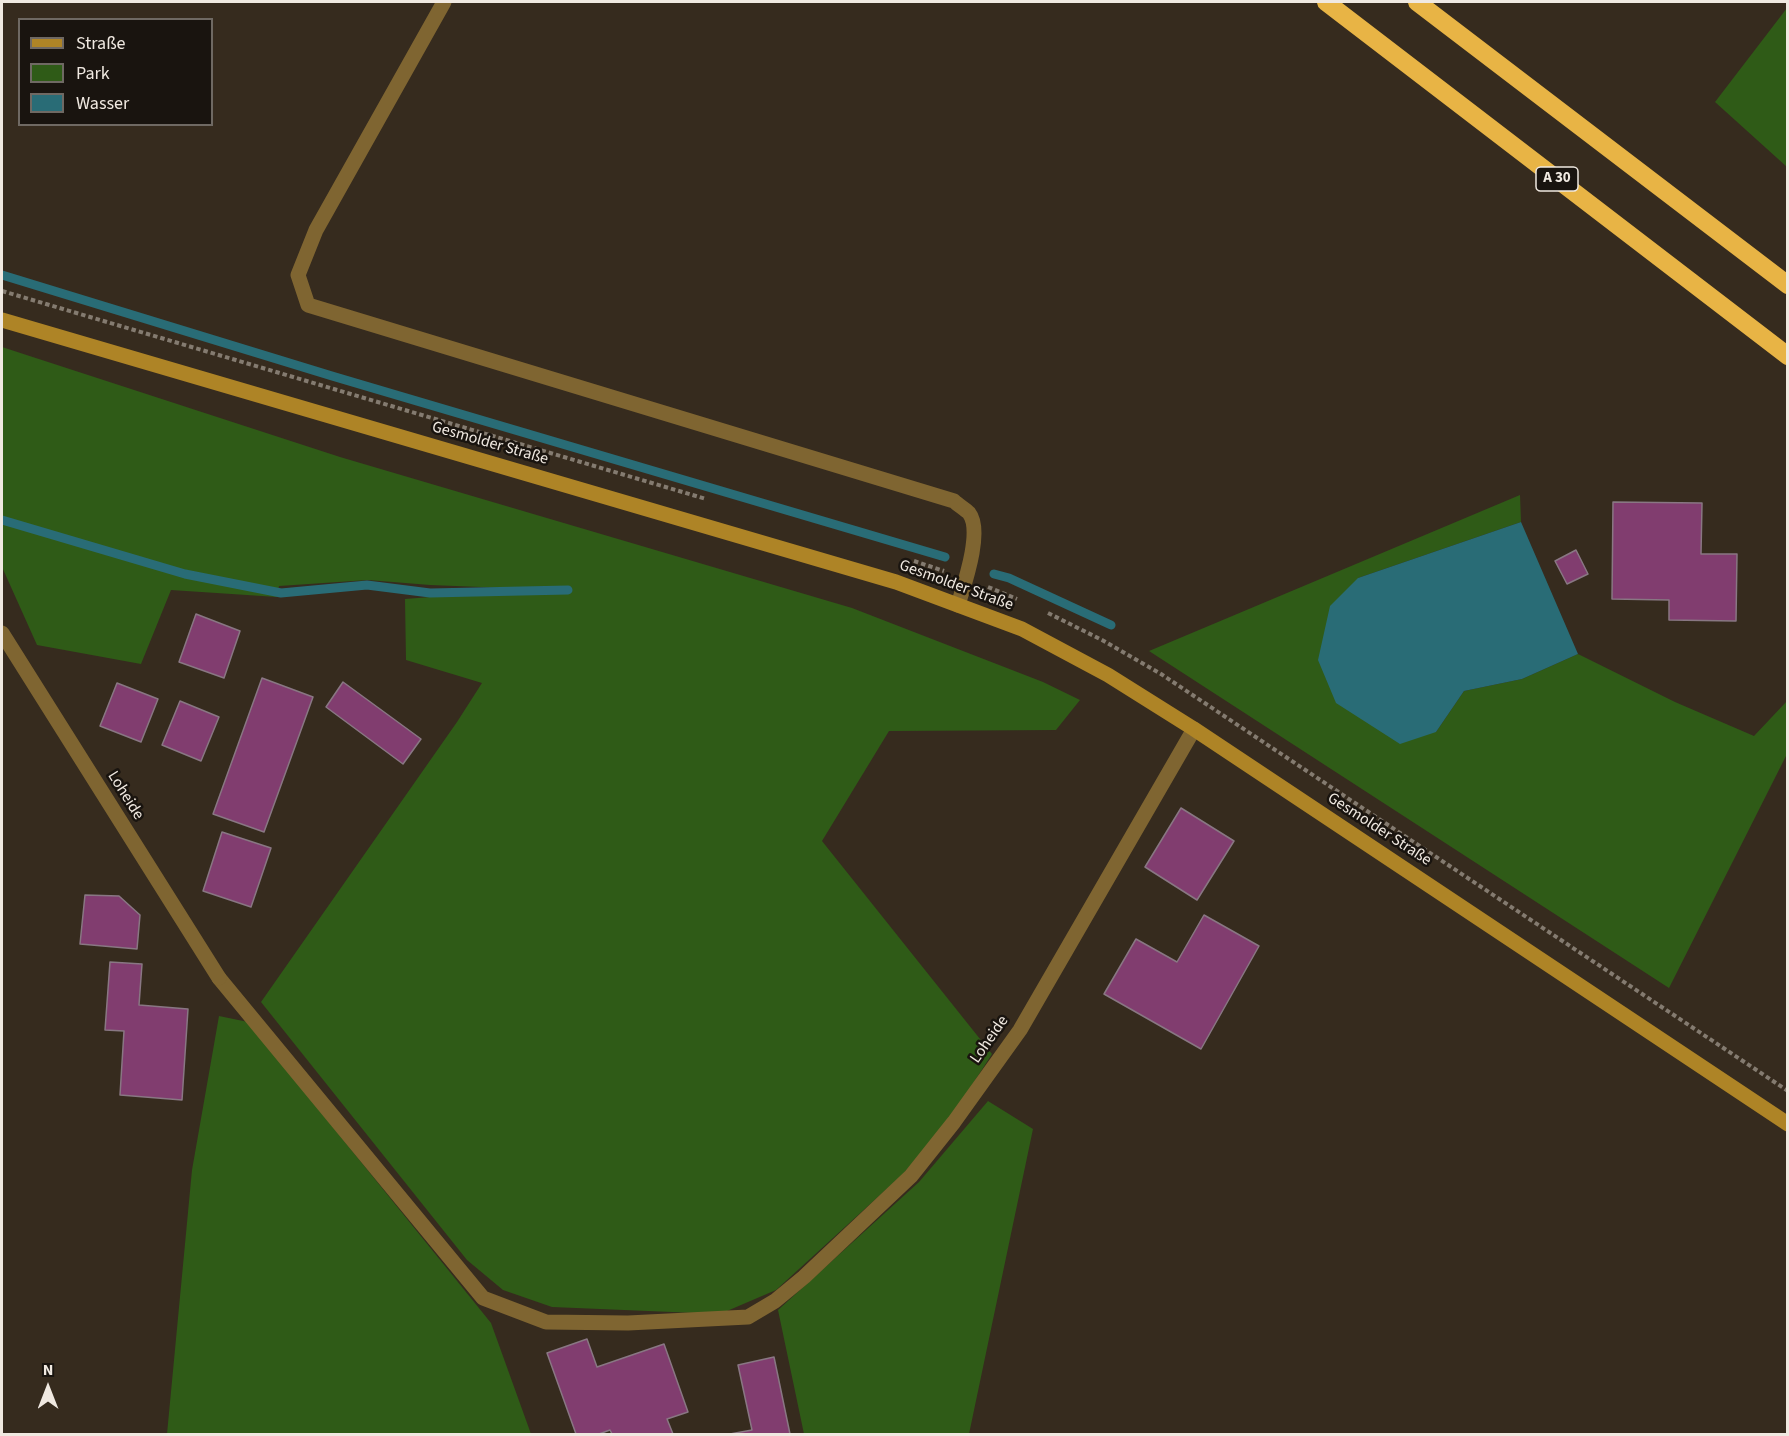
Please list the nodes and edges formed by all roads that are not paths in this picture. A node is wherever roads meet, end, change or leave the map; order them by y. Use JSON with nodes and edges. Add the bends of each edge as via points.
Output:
{"nodes":[{"id":1,"x":444,"y":2,"type":"edge"},
{"id":2,"x":1326,"y":2,"type":"edge"},
{"id":3,"x":1417,"y":2,"type":"edge"},
{"id":4,"x":1788,"y":285,"type":"edge"},
{"id":5,"x":2,"y":320,"type":"edge"},
{"id":6,"x":1788,"y":356,"type":"edge"},
{"id":7,"x":958,"y":605,"type":"junction"},
{"id":8,"x":2,"y":633,"type":"edge"},
{"id":9,"x":1194,"y":729,"type":"junction"},
{"id":10,"x":1788,"y":1124,"type":"edge"}],
"edges":[{"from":1,"to":7,"type":"street","via":[[316,230],[298,274],[308,305],[954,501],[970,514],[973,527],[972,556]]},
{"from":2,"to":6,"type":"highway","number":"A 30"},
{"from":3,"to":4,"type":"highway"},
{"from":5,"to":7,"type":"street","name":"Gesmolder Straße","via":[[897,582]]},
{"from":7,"to":9,"type":"street","name":"Gesmolder Straße","via":[[1022,629],[1108,675]]},
{"from":8,"to":9,"type":"street","name":"Loheide","via":[[219,978],[483,1298],[546,1322],[628,1323],[748,1317],[804,1277],[911,1176],[1020,1030]]},
{"from":9,"to":10,"type":"street","name":"Gesmolder Straße"}]}
